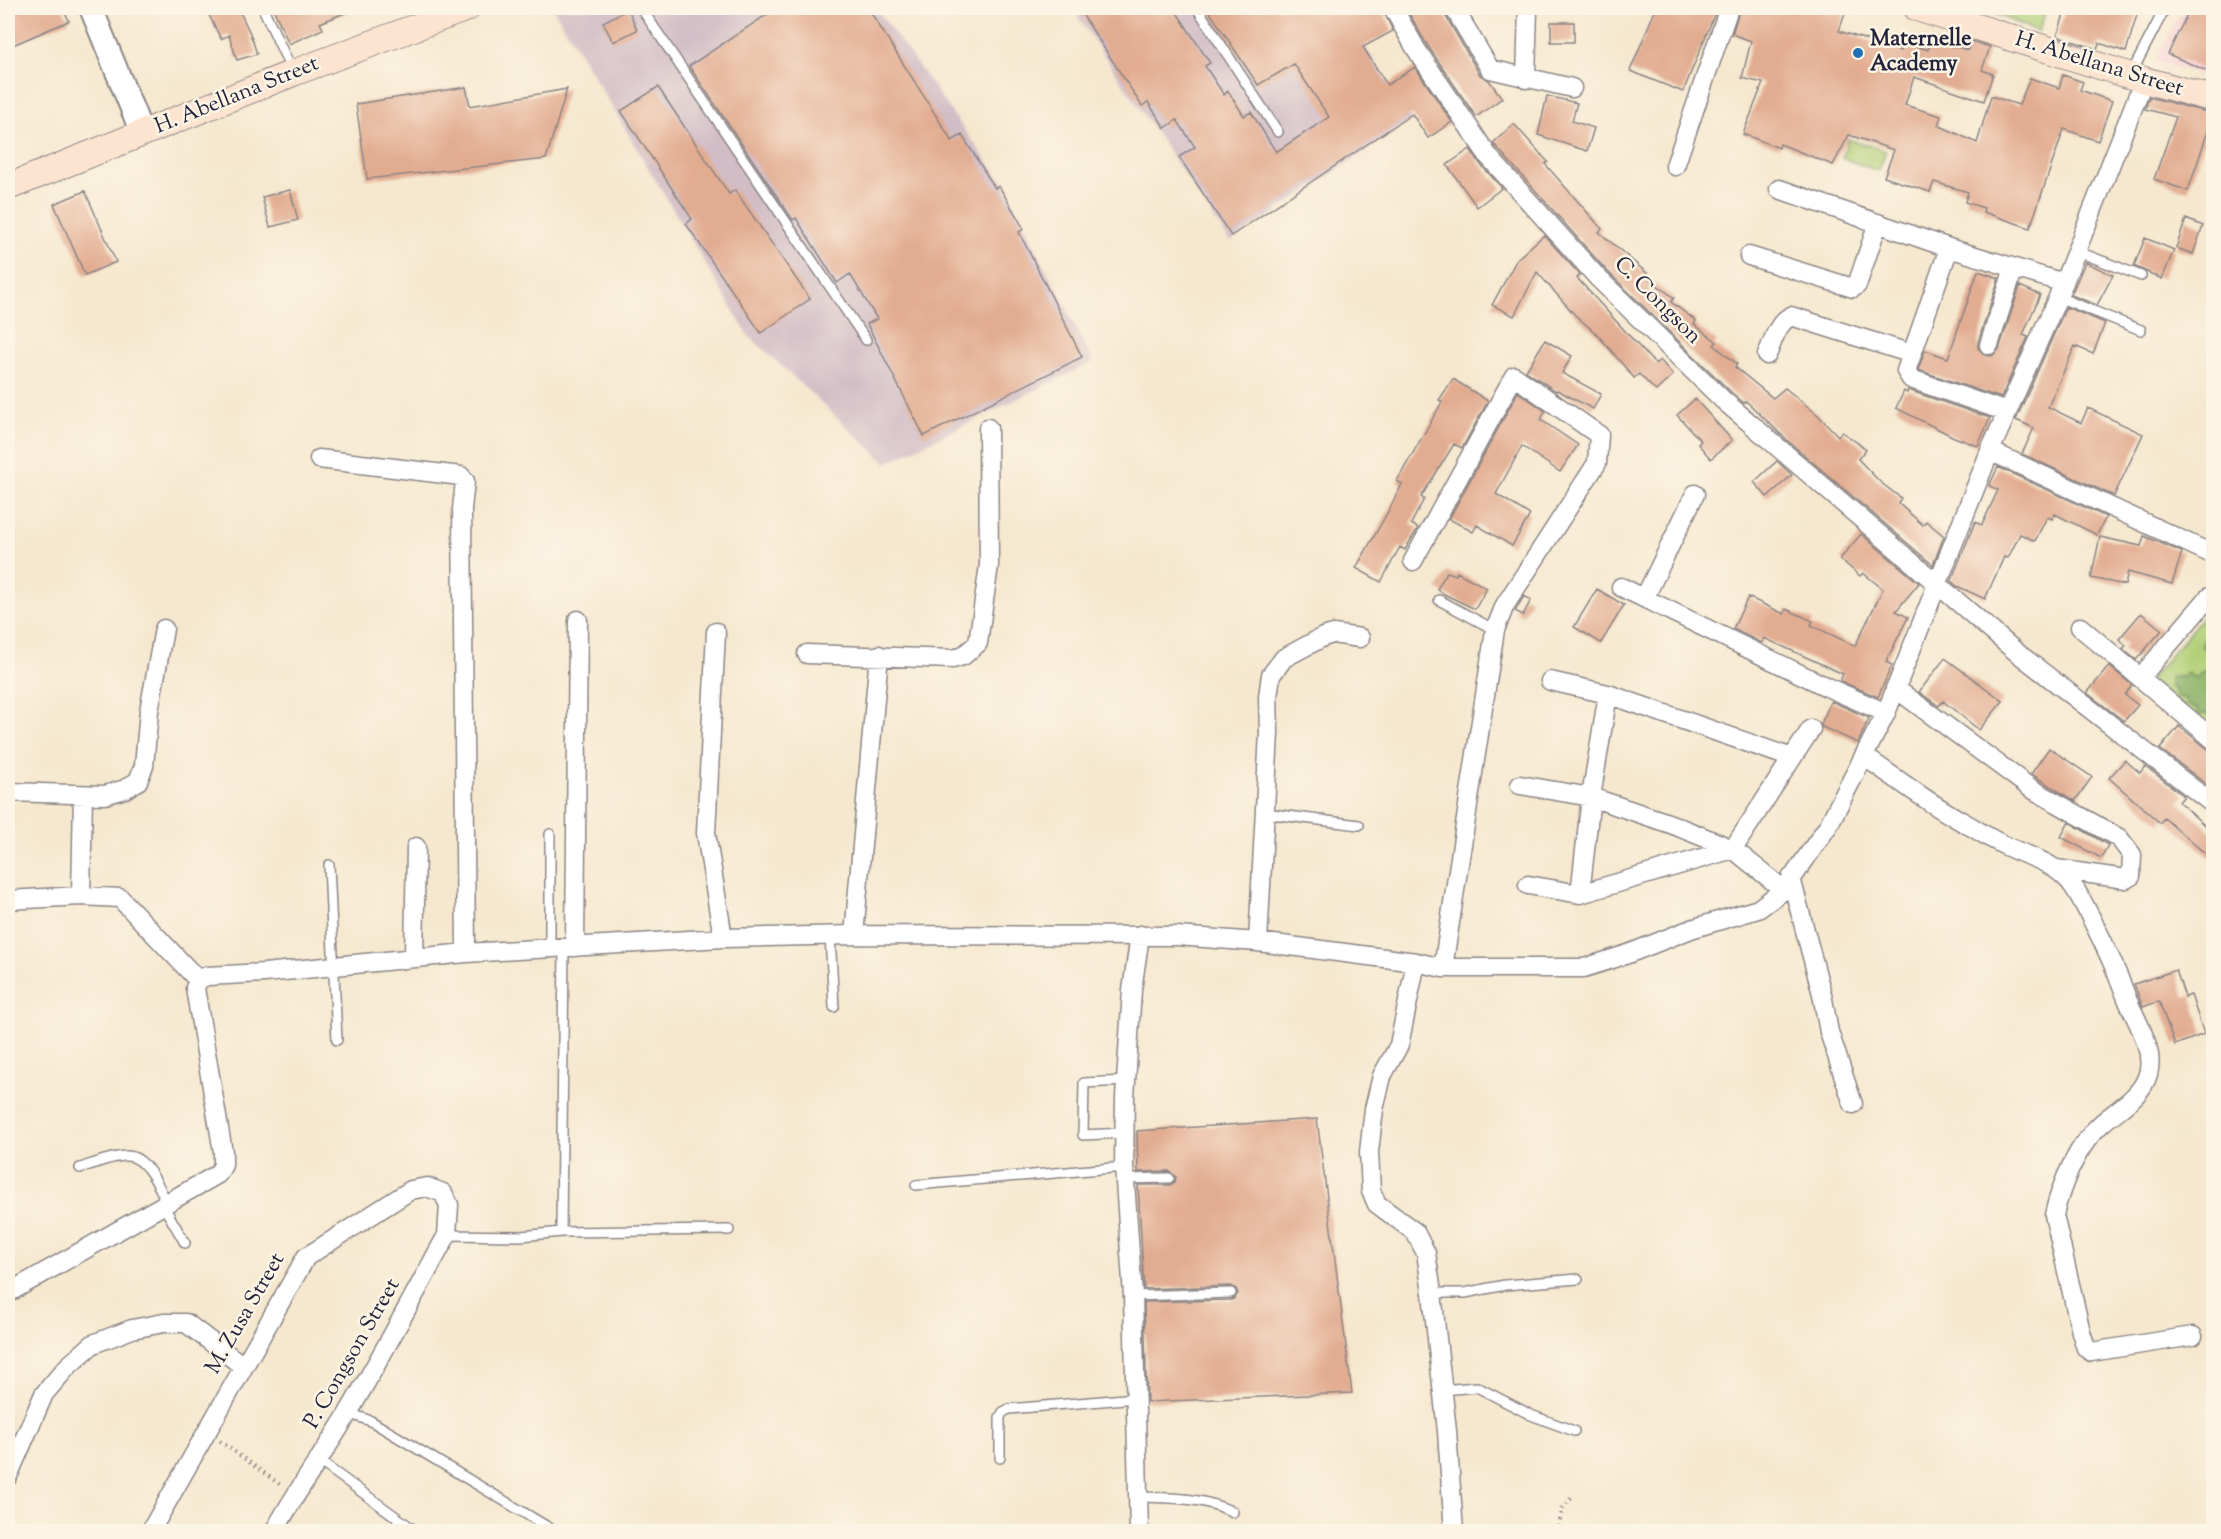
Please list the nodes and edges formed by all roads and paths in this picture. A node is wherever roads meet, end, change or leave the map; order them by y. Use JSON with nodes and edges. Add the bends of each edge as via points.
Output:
{"nodes":[{"id":1,"x":91,"y":8,"type":"edge"},
{"id":2,"x":263,"y":8,"type":"edge"},
{"id":3,"x":467,"y":8,"type":"edge"},
{"id":4,"x":641,"y":8,"type":"edge"},
{"id":5,"x":1197,"y":8,"type":"edge"},
{"id":6,"x":1393,"y":8,"type":"edge"},
{"id":7,"x":1454,"y":8,"type":"edge"},
{"id":8,"x":1528,"y":8,"type":"edge"},
{"id":9,"x":1729,"y":8,"type":"edge"},
{"id":10,"x":1917,"y":8,"type":"edge"},
{"id":11,"x":2165,"y":8,"type":"edge"},
{"id":12,"x":293,"y":73,"type":"junction"},
{"id":13,"x":2137,"y":78,"type":"junction"},
{"id":14,"x":1526,"y":79,"type":"junction"},
{"id":15,"x":1572,"y":88,"type":"dead end"},
{"id":16,"x":2214,"y":99,"type":"edge"},
{"id":17,"x":1278,"y":132,"type":"dead end"},
{"id":18,"x":142,"y":133,"type":"junction"},
{"id":19,"x":1675,"y":166,"type":"dead end"},
{"id":20,"x":8,"y":187,"type":"edge"},
{"id":21,"x":1779,"y":189,"type":"dead end"},
{"id":22,"x":1878,"y":223,"type":"junction"},
{"id":23,"x":1948,"y":248,"type":"junction"},
{"id":24,"x":2076,"y":251,"type":"junction"},
{"id":25,"x":1749,"y":256,"type":"dead end"},
{"id":26,"x":2014,"y":268,"type":"junction"},
{"id":27,"x":2141,"y":276,"type":"dead end"},
{"id":28,"x":2061,"y":290,"type":"junction"},
{"id":29,"x":2141,"y":330,"type":"dead end"},
{"id":30,"x":866,"y":340,"type":"dead end"},
{"id":31,"x":1989,"y":345,"type":"dead end"},
{"id":32,"x":1912,"y":354,"type":"junction"},
{"id":33,"x":1767,"y":355,"type":"dead end"},
{"id":34,"x":2007,"y":412,"type":"junction"},
{"id":35,"x":988,"y":428,"type":"dead end"},
{"id":36,"x":1990,"y":451,"type":"junction"},
{"id":37,"x":319,"y":459,"type":"dead end"},
{"id":38,"x":1695,"y":494,"type":"dead end"},
{"id":39,"x":2214,"y":555,"type":"edge"},
{"id":40,"x":1413,"y":561,"type":"dead end"},
{"id":41,"x":1938,"y":583,"type":"junction"},
{"id":42,"x":1621,"y":587,"type":"dead end"},
{"id":43,"x":1645,"y":597,"type":"junction"},
{"id":44,"x":2209,"y":597,"type":"dead end"},
{"id":45,"x":1439,"y":600,"type":"dead end"},
{"id":46,"x":578,"y":620,"type":"dead end"},
{"id":47,"x":2080,"y":627,"type":"dead end"},
{"id":48,"x":164,"y":629,"type":"dead end"},
{"id":49,"x":1495,"y":630,"type":"junction"},
{"id":50,"x":716,"y":632,"type":"dead end"},
{"id":51,"x":1360,"y":638,"type":"dead end"},
{"id":52,"x":807,"y":654,"type":"dead end"},
{"id":53,"x":879,"y":655,"type":"junction"},
{"id":54,"x":2140,"y":678,"type":"junction"},
{"id":55,"x":1550,"y":681,"type":"dead end"},
{"id":56,"x":1895,"y":688,"type":"junction"},
{"id":57,"x":1608,"y":694,"type":"junction"},
{"id":58,"x":1886,"y":713,"type":"junction"},
{"id":59,"x":1810,"y":729,"type":"dead end"},
{"id":60,"x":2214,"y":740,"type":"edge"},
{"id":61,"x":1865,"y":757,"type":"junction"},
{"id":62,"x":1791,"y":758,"type":"junction"},
{"id":63,"x":1520,"y":784,"type":"dead end"},
{"id":64,"x":8,"y":792,"type":"edge"},
{"id":65,"x":83,"y":795,"type":"junction"},
{"id":66,"x":1591,"y":797,"type":"junction"},
{"id":67,"x":2214,"y":805,"type":"edge"},
{"id":68,"x":1264,"y":813,"type":"junction"},
{"id":69,"x":1359,"y":825,"type":"dead end"},
{"id":70,"x":550,"y":834,"type":"dead end"},
{"id":71,"x":416,"y":847,"type":"dead end"},
{"id":72,"x":1733,"y":849,"type":"junction"},
{"id":73,"x":329,"y":865,"type":"dead end"},
{"id":74,"x":2056,"y":869,"type":"junction"},
{"id":75,"x":1788,"y":884,"type":"junction"},
{"id":76,"x":1528,"y":885,"type":"dead end"},
{"id":77,"x":1580,"y":894,"type":"junction"},
{"id":78,"x":81,"y":896,"type":"junction"},
{"id":79,"x":8,"y":900,"type":"edge"},
{"id":80,"x":830,"y":935,"type":"junction"},
{"id":81,"x":854,"y":935,"type":"junction"},
{"id":82,"x":1140,"y":935,"type":"junction"},
{"id":83,"x":723,"y":938,"type":"junction"},
{"id":84,"x":1258,"y":942,"type":"junction"},
{"id":85,"x":563,"y":948,"type":"junction"},
{"id":86,"x":466,"y":953,"type":"junction"},
{"id":87,"x":414,"y":958,"type":"junction"},
{"id":88,"x":1416,"y":962,"type":"junction"},
{"id":89,"x":335,"y":966,"type":"junction"},
{"id":90,"x":1443,"y":968,"type":"junction"},
{"id":91,"x":198,"y":980,"type":"junction"},
{"id":92,"x":834,"y":1008,"type":"dead end"},
{"id":93,"x":337,"y":1040,"type":"dead end"},
{"id":94,"x":1126,"y":1081,"type":"junction"},
{"id":95,"x":1853,"y":1104,"type":"dead end"},
{"id":96,"x":1125,"y":1133,"type":"junction"},
{"id":97,"x":80,"y":1168,"type":"dead end"},
{"id":98,"x":1124,"y":1173,"type":"junction"},
{"id":99,"x":1169,"y":1178,"type":"dead end"},
{"id":100,"x":916,"y":1185,"type":"dead end"},
{"id":101,"x":443,"y":1193,"type":"joint"},
{"id":102,"x":165,"y":1204,"type":"junction"},
{"id":103,"x":729,"y":1230,"type":"dead end"},
{"id":104,"x":561,"y":1232,"type":"junction"},
{"id":105,"x":447,"y":1235,"type":"junction"},
{"id":106,"x":185,"y":1243,"type":"dead end"},
{"id":107,"x":1578,"y":1280,"type":"dead end"},
{"id":108,"x":8,"y":1293,"type":"edge"},
{"id":109,"x":1231,"y":1293,"type":"dead end"},
{"id":110,"x":1432,"y":1293,"type":"junction"},
{"id":111,"x":1133,"y":1296,"type":"junction"},
{"id":112,"x":2193,"y":1336,"type":"dead end"},
{"id":113,"x":243,"y":1366,"type":"junction"},
{"id":114,"x":1441,"y":1390,"type":"junction"},
{"id":115,"x":1136,"y":1398,"type":"junction"},
{"id":116,"x":348,"y":1413,"type":"junction"},
{"id":117,"x":1574,"y":1431,"type":"dead end"},
{"id":118,"x":207,"y":1432,"type":"junction"},
{"id":119,"x":1000,"y":1458,"type":"dead end"},
{"id":120,"x":319,"y":1461,"type":"junction"},
{"id":121,"x":8,"y":1476,"type":"edge"},
{"id":122,"x":294,"y":1495,"type":"junction"},
{"id":123,"x":1574,"y":1496,"type":"dead end"},
{"id":124,"x":1139,"y":1497,"type":"junction"},
{"id":125,"x":1233,"y":1512,"type":"dead end"},
{"id":126,"x":416,"y":1531,"type":"edge"},
{"id":127,"x":150,"y":1532,"type":"edge"},
{"id":128,"x":274,"y":1532,"type":"edge"},
{"id":129,"x":556,"y":1532,"type":"edge"},
{"id":130,"x":1139,"y":1532,"type":"edge"},
{"id":131,"x":1454,"y":1532,"type":"edge"},
{"id":132,"x":1557,"y":1532,"type":"edge"}],
"edges":[{"from":1,"to":18,"type":"street"},
{"from":2,"to":12,"type":"lane"},
{"from":3,"to":12,"type":"main road","name":"H. Abellana Street"},
{"from":4,"to":30,"type":"lane"},
{"from":5,"to":17,"type":"lane"},
{"from":6,"to":41,"type":"street","name":"C. Congson","via":[[1489,157],[1598,278],[1723,400]]},
{"from":7,"to":14,"type":"street","via":[[1490,69]]},
{"from":8,"to":14,"type":"street"},
{"from":9,"to":19,"type":"street"},
{"from":10,"to":13,"type":"main road","name":"H. Abellana Street"},
{"from":11,"to":13,"type":"lane"},
{"from":12,"to":18,"type":"main road","name":"H. Abellana Street"},
{"from":13,"to":16,"type":"main road","name":"H. Abellana Street"},
{"from":13,"to":24,"type":"street"},
{"from":14,"to":15,"type":"street"},
{"from":18,"to":20,"type":"main road","name":"H. Abellana Street"},
{"from":21,"to":22,"type":"street"},
{"from":22,"to":23,"type":"street"},
{"from":22,"to":25,"type":"street","via":[[1853,288]]},
{"from":23,"to":26,"type":"street"},
{"from":23,"to":32,"type":"street"},
{"from":24,"to":27,"type":"lane"},
{"from":24,"to":28,"type":"street"},
{"from":26,"to":28,"type":"street"},
{"from":26,"to":31,"type":"street"},
{"from":28,"to":29,"type":"lane"},
{"from":28,"to":34,"type":"street"},
{"from":32,"to":33,"type":"street","via":[[1791,316],[1778,328]]},
{"from":32,"to":34,"type":"street","via":[[1906,371],[1911,379]]},
{"from":34,"to":36,"type":"street"},
{"from":35,"to":53,"type":"street","via":[[989,565],[978,643],[971,651],[953,658]]},
{"from":36,"to":39,"type":"street"},
{"from":36,"to":41,"type":"street"},
{"from":37,"to":86,"type":"street","via":[[460,476],[465,481],[462,509]]},
{"from":38,"to":43,"type":"street"},
{"from":40,"to":49,"type":"street","via":[[1514,376],[1599,435],[1597,463],[1505,605]]},
{"from":41,"to":56,"type":"street"},
{"from":41,"to":67,"type":"street","name":"C. Congson","via":[[2015,651]]},
{"from":42,"to":43,"type":"street"},
{"from":43,"to":58,"type":"street"},
{"from":44,"to":54,"type":"street"},
{"from":45,"to":49,"type":"lane"},
{"from":46,"to":85,"type":"street"},
{"from":47,"to":54,"type":"street"},
{"from":48,"to":65,"type":"street","via":[[148,711],[144,766],[138,781],[105,795]]},
{"from":49,"to":90,"type":"street"},
{"from":50,"to":83,"type":"street","via":[[706,833]]},
{"from":51,"to":68,"type":"street","via":[[1333,634],[1313,642],[1284,658],[1271,675]]},
{"from":52,"to":53,"type":"street"},
{"from":53,"to":81,"type":"street"},
{"from":54,"to":60,"type":"street"},
{"from":55,"to":57,"type":"street"},
{"from":56,"to":58,"type":"street"},
{"from":56,"to":74,"type":"street","via":[[2031,789],[2112,832],[2133,859],[2132,874],[2126,879]]},
{"from":57,"to":62,"type":"street"},
{"from":57,"to":66,"type":"street"},
{"from":58,"to":61,"type":"street"},
{"from":59,"to":62,"type":"street"},
{"from":61,"to":74,"type":"street","via":[[1969,826]]},
{"from":61,"to":75,"type":"street","via":[[1828,826]]},
{"from":62,"to":72,"type":"street"},
{"from":63,"to":66,"type":"street"},
{"from":64,"to":65,"type":"street"},
{"from":65,"to":78,"type":"street"},
{"from":66,"to":72,"type":"street"},
{"from":66,"to":77,"type":"street"},
{"from":68,"to":69,"type":"lane"},
{"from":68,"to":84,"type":"street"},
{"from":70,"to":85,"type":"lane"},
{"from":71,"to":87,"type":"street"},
{"from":72,"to":75,"type":"street"},
{"from":72,"to":77,"type":"street"},
{"from":73,"to":89,"type":"lane"},
{"from":74,"to":112,"type":"street","via":[[2081,897],[2104,942],[2150,1059],[2148,1074],[2138,1093],[2088,1139],[2068,1171],[2059,1195],[2054,1215],[2081,1332],[2091,1352]]},
{"from":75,"to":90,"type":"street","via":[[1758,909],[1584,968]]},
{"from":75,"to":95,"type":"street"},
{"from":76,"to":77,"type":"street"},
{"from":78,"to":79,"type":"street"},
{"from":78,"to":91,"type":"street","via":[[120,898]]},
{"from":80,"to":81,"type":"street"},
{"from":80,"to":83,"type":"street"},
{"from":80,"to":92,"type":"lane"},
{"from":81,"to":82,"type":"street"},
{"from":82,"to":84,"type":"street"},
{"from":82,"to":94,"type":"street"},
{"from":83,"to":85,"type":"street"},
{"from":84,"to":88,"type":"street"},
{"from":85,"to":86,"type":"street"},
{"from":85,"to":104,"type":"lane"},
{"from":86,"to":87,"type":"street"},
{"from":87,"to":89,"type":"street"},
{"from":88,"to":90,"type":"street"},
{"from":88,"to":110,"type":"street","via":[[1399,1045],[1382,1076],[1369,1152],[1371,1191],[1377,1204],[1415,1232],[1426,1253]]},
{"from":89,"to":91,"type":"street","via":[[207,976]]},
{"from":89,"to":93,"type":"lane"},
{"from":91,"to":102,"type":"street","via":[[195,988],[224,1165],[218,1174]]},
{"from":94,"to":96,"type":"street"},
{"from":94,"to":96,"type":"lane","via":[[1084,1083],[1083,1136]]},
{"from":96,"to":98,"type":"street"},
{"from":97,"to":102,"type":"lane","via":[[125,1156],[137,1158],[148,1170]]},
{"from":98,"to":99,"type":"lane"},
{"from":98,"to":100,"type":"lane"},
{"from":98,"to":111,"type":"street"},
{"from":101,"to":105,"type":"street","name":"P. Congson Street","via":[[449,1205]]},
{"from":101,"to":113,"type":"street","name":"M. Zusa Street","via":[[427,1187],[411,1190],[306,1257]]},
{"from":102,"to":106,"type":"lane"},
{"from":102,"to":108,"type":"street"},
{"from":103,"to":104,"type":"lane"},
{"from":104,"to":105,"type":"lane"},
{"from":105,"to":116,"type":"street","name":"P. Congson Street"},
{"from":107,"to":110,"type":"lane"},
{"from":109,"to":111,"type":"lane"},
{"from":110,"to":114,"type":"street"},
{"from":111,"to":115,"type":"street"},
{"from":113,"to":118,"type":"street","name":"M. Zusa Street"},
{"from":113,"to":121,"type":"street","via":[[186,1323],[132,1329],[93,1344],[44,1394]]},
{"from":114,"to":117,"type":"lane","via":[[1477,1387],[1531,1415]]},
{"from":114,"to":131,"type":"street"},
{"from":115,"to":119,"type":"lane","via":[[1009,1409],[1000,1417]]},
{"from":115,"to":124,"type":"street"},
{"from":116,"to":120,"type":"street","name":"P. Congson Street"},
{"from":116,"to":129,"type":"lane","via":[[372,1421]]},
{"from":118,"to":122,"type":"path"},
{"from":118,"to":127,"type":"street","name":"M. Zusa Street"},
{"from":120,"to":122,"type":"street","name":"P. Congson Street"},
{"from":120,"to":126,"type":"lane"},
{"from":122,"to":128,"type":"street","name":"P. Congson Street"},
{"from":123,"to":132,"type":"path","via":[[1563,1508]]},
{"from":124,"to":125,"type":"lane","via":[[1202,1500]]},
{"from":124,"to":130,"type":"street"}]}
